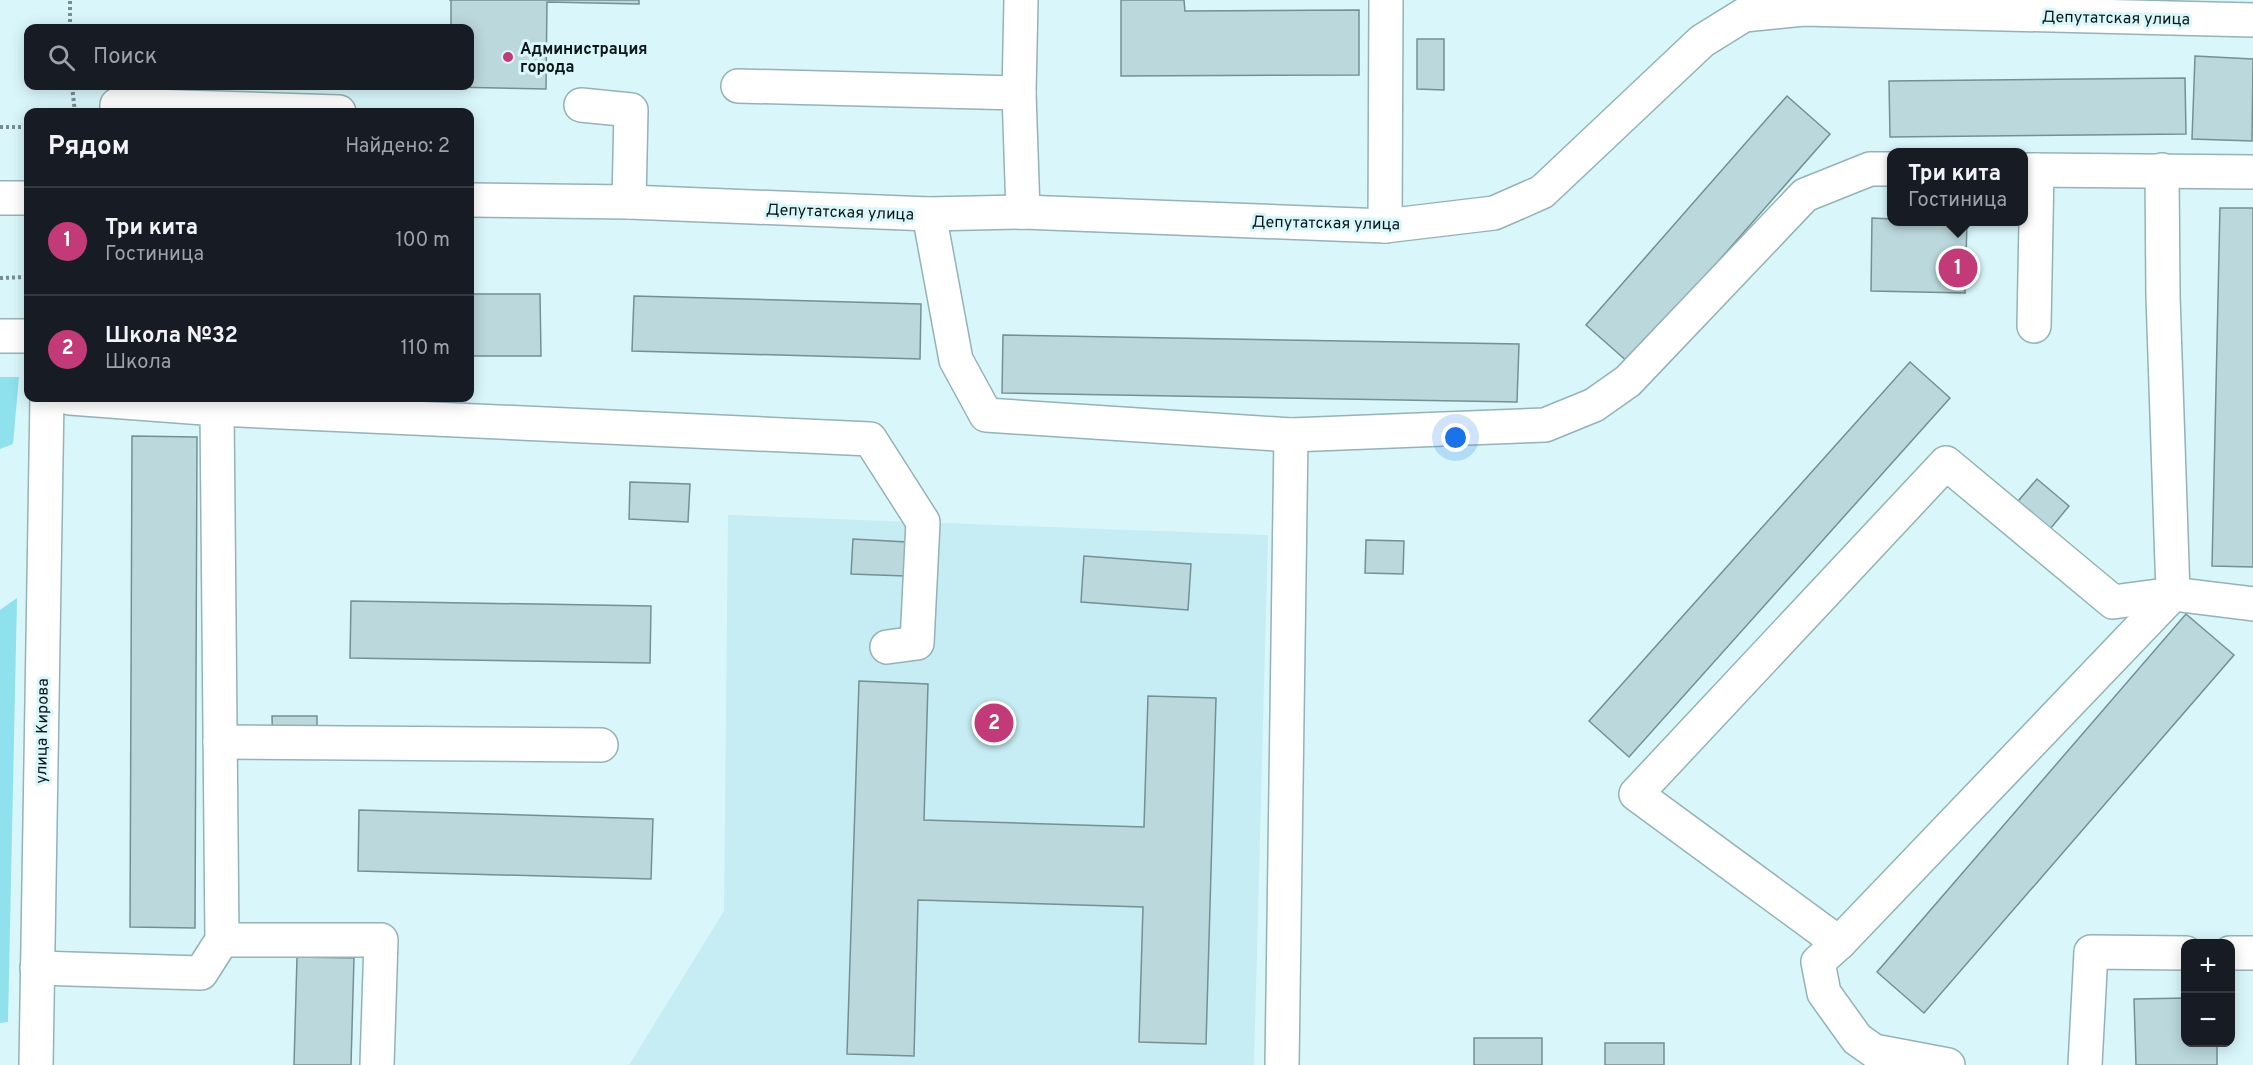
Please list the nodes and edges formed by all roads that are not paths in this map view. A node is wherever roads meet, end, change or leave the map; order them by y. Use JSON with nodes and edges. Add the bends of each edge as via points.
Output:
{"nodes":[{"id":1,"x":1021,"y":0,"type":"edge"},
{"id":2,"x":1386,"y":0,"type":"edge"},
{"id":3,"x":2253,"y":20,"type":"edge"},
{"id":4,"x":738,"y":86,"type":"dead end"},
{"id":5,"x":1019,"y":93,"type":"junction"},
{"id":6,"x":581,"y":105,"type":"dead end"},
{"id":7,"x":117,"y":108,"type":"edge"},
{"id":8,"x":212,"y":108,"type":"edge"},
{"id":9,"x":1887,"y":169,"type":"edge"},
{"id":10,"x":2030,"y":170,"type":"edge"},
{"id":11,"x":2162,"y":171,"type":"junction"},
{"id":12,"x":2253,"y":172,"type":"edge"},
{"id":13,"x":0,"y":198,"type":"edge"},
{"id":14,"x":24,"y":198,"type":"edge"},
{"id":15,"x":474,"y":200,"type":"edge"},
{"id":16,"x":629,"y":202,"type":"junction"},
{"id":17,"x":1023,"y":212,"type":"junction"},
{"id":18,"x":929,"y":214,"type":"junction"},
{"id":19,"x":1385,"y":226,"type":"junction"},
{"id":20,"x":2034,"y":326,"type":"dead end"},
{"id":21,"x":0,"y":336,"type":"edge"},
{"id":22,"x":24,"y":336,"type":"edge"},
{"id":23,"x":47,"y":402,"type":"edge"},
{"id":24,"x":123,"y":402,"type":"edge"},
{"id":25,"x":217,"y":409,"type":"junction"},
{"id":26,"x":1291,"y":435,"type":"junction"},
{"id":27,"x":2173,"y":594,"type":"junction"},
{"id":28,"x":2253,"y":604,"type":"edge"},
{"id":29,"x":887,"y":647,"type":"dead end"},
{"id":30,"x":220,"y":741,"type":"junction"},
{"id":31,"x":601,"y":745,"type":"dead end"},
{"id":32,"x":222,"y":940,"type":"junction"},
{"id":33,"x":1839,"y":943,"type":"junction"},
{"id":34,"x":2181,"y":952,"type":"edge"},
{"id":35,"x":2235,"y":952,"type":"edge"},
{"id":36,"x":2253,"y":952,"type":"edge"},
{"id":37,"x":37,"y":968,"type":"junction"},
{"id":38,"x":36,"y":1065,"type":"edge"},
{"id":39,"x":376,"y":1065,"type":"edge"},
{"id":40,"x":1282,"y":1065,"type":"edge"},
{"id":41,"x":1948,"y":1065,"type":"edge"},
{"id":42,"x":2085,"y":1065,"type":"edge"}],
"edges":[{"from":1,"to":5,"type":"street"},
{"from":2,"to":19,"type":"street"},
{"from":3,"to":19,"type":"street","name":"Депутатская улица","via":[[1803,9],[1744,15],[1702,41],[1542,192],[1494,213]]},
{"from":4,"to":5,"type":"street"},
{"from":5,"to":17,"type":"street"},
{"from":6,"to":16,"type":"street","via":[[631,110]]},
{"from":7,"to":8,"type":"street"},
{"from":9,"to":26,"type":"street","via":[[1870,169],[1806,195],[1628,381],[1593,405],[1545,425]]},
{"from":10,"to":11,"type":"street"},
{"from":10,"to":20,"type":"street"},
{"from":11,"to":12,"type":"street"},
{"from":11,"to":27,"type":"street"},
{"from":13,"to":14,"type":"street"},
{"from":15,"to":16,"type":"street","name":"Депутатская улица"},
{"from":16,"to":18,"type":"street","name":"Депутатская улица"},
{"from":17,"to":18,"type":"street","name":"Депутатская улица"},
{"from":17,"to":19,"type":"street","name":"Депутатская улица"},
{"from":18,"to":26,"type":"street","via":[[956,360],[986,415]]},
{"from":21,"to":22,"type":"street"},
{"from":23,"to":37,"type":"street","name":"улица Кирова"},
{"from":24,"to":25,"type":"street"},
{"from":25,"to":29,"type":"street","via":[[870,439],[923,522],[917,643]]},
{"from":25,"to":30,"type":"street"},
{"from":26,"to":40,"type":"street"},
{"from":27,"to":28,"type":"street"},
{"from":27,"to":33,"type":"street"},
{"from":27,"to":33,"type":"street","via":[[2113,602],[1946,463],[1636,794]]},
{"from":30,"to":31,"type":"street"},
{"from":30,"to":32,"type":"street"},
{"from":32,"to":37,"type":"street","via":[[201,973]]},
{"from":32,"to":39,"type":"street","via":[[381,940]]},
{"from":33,"to":41,"type":"street","via":[[1818,962],[1824,993],[1857,1039],[1874,1051]]},
{"from":34,"to":42,"type":"street","via":[[2091,952]]},
{"from":35,"to":36,"type":"street"},
{"from":37,"to":38,"type":"street","name":"улица Кирова"}]}
